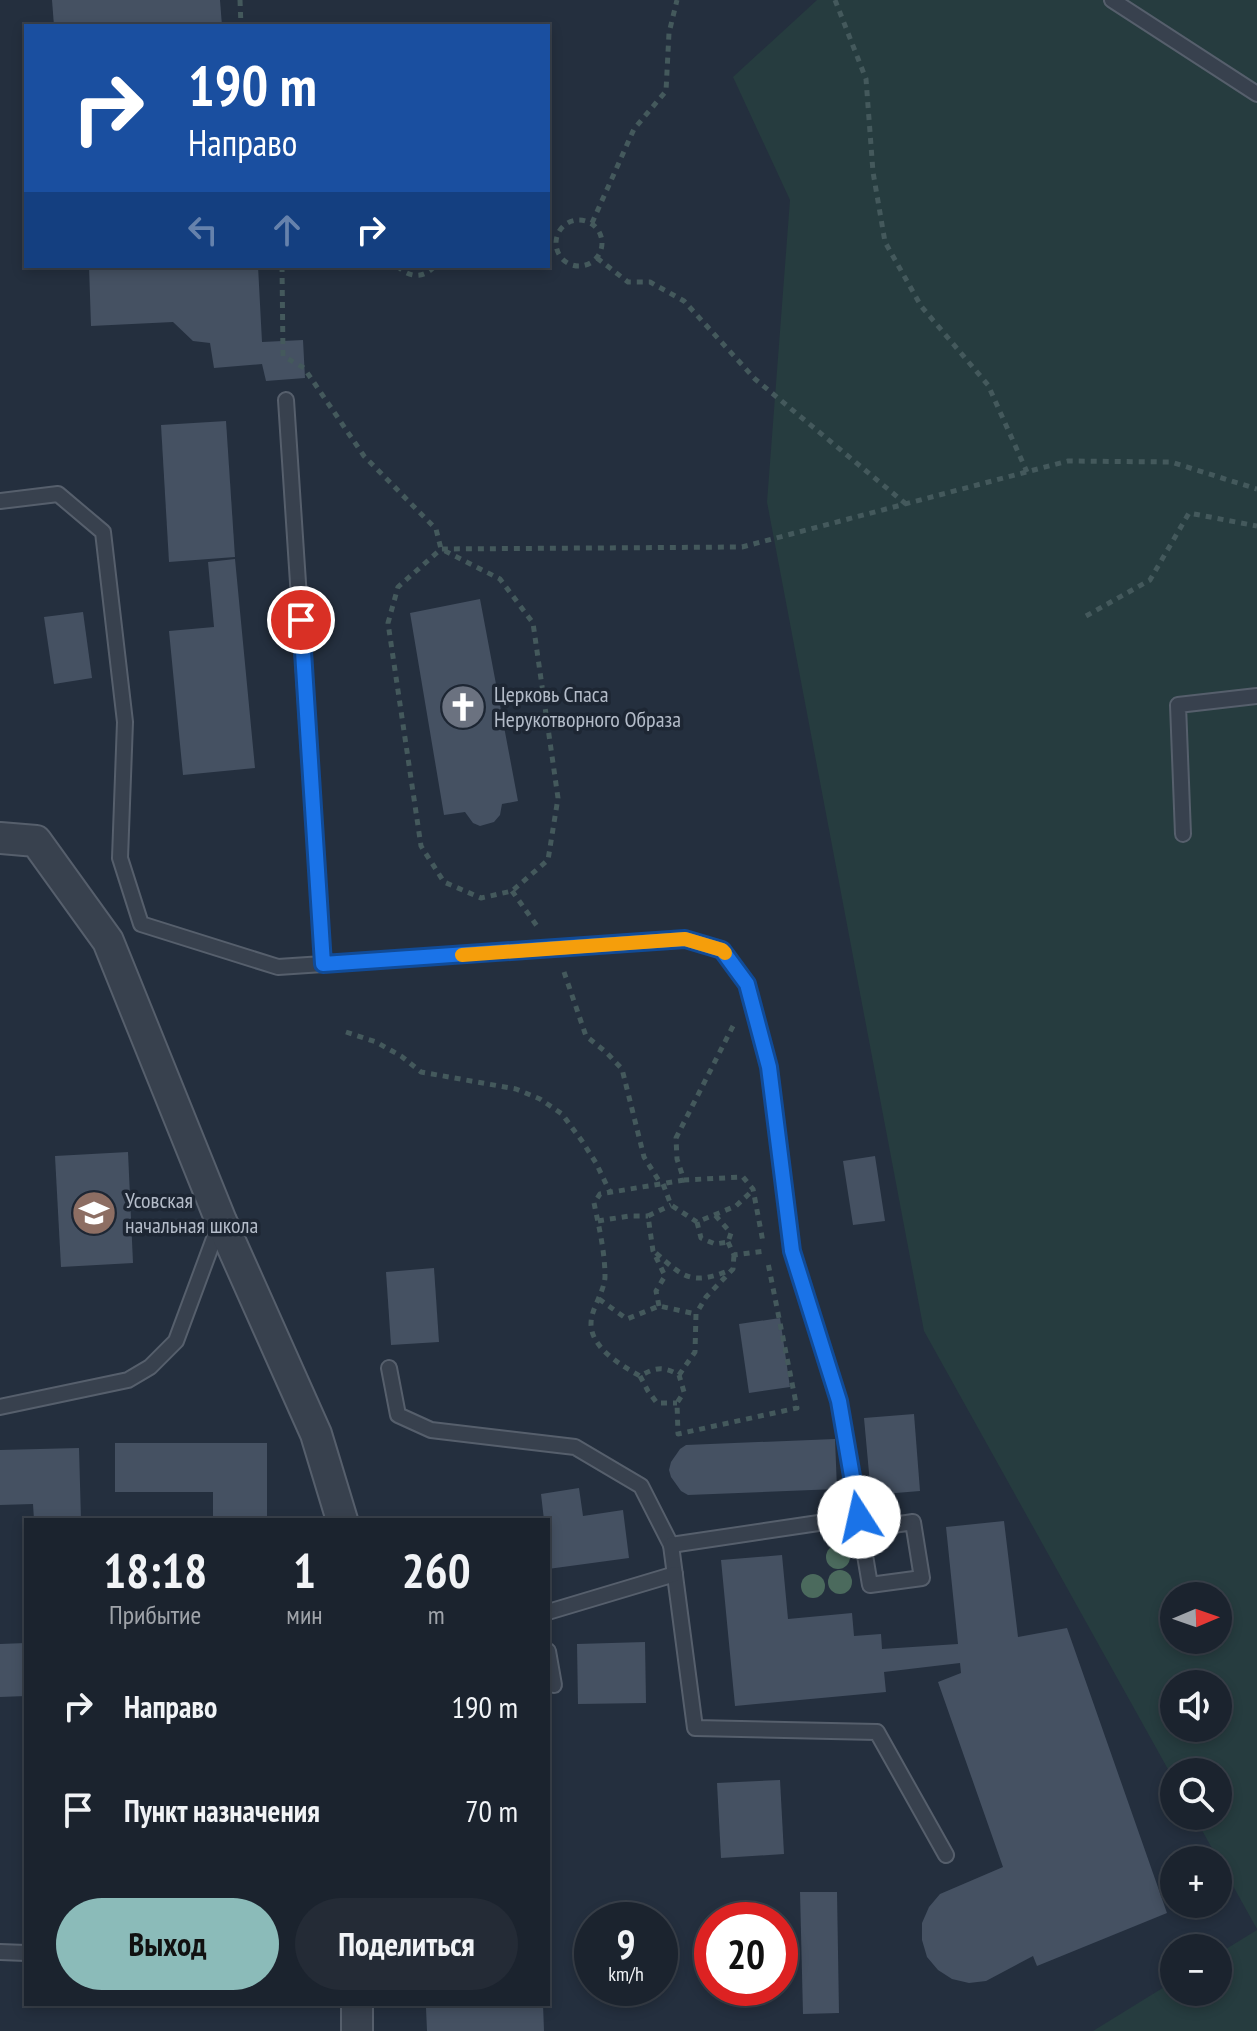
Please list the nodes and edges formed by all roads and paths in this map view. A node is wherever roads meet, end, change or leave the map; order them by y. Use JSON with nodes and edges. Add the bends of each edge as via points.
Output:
{"nodes":[{"id":1,"x":240,"y":0,"type":"edge"},
{"id":2,"x":677,"y":0,"type":"edge"},
{"id":3,"x":835,"y":0,"type":"edge"},
{"id":4,"x":1112,"y":0,"type":"edge"},
{"id":5,"x":241,"y":24,"type":"edge"},
{"id":6,"x":1257,"y":94,"type":"edge"},
{"id":7,"x":592,"y":223,"type":"junction"},
{"id":8,"x":550,"y":246,"type":"edge"},
{"id":9,"x":557,"y":246,"type":"junction"},
{"id":10,"x":597,"y":258,"type":"junction"},
{"id":11,"x":282,"y":268,"type":"edge"},
{"id":12,"x":400,"y":268,"type":"edge"},
{"id":13,"x":433,"y":268,"type":"edge"},
{"id":14,"x":286,"y":400,"type":"dead end"},
{"id":15,"x":1027,"y":472,"type":"junction"},
{"id":16,"x":1257,"y":489,"type":"edge"},
{"id":17,"x":0,"y":501,"type":"edge"},
{"id":18,"x":906,"y":504,"type":"junction"},
{"id":19,"x":1257,"y":526,"type":"edge"},
{"id":20,"x":441,"y":549,"type":"junction"},
{"id":21,"x":1086,"y":616,"type":"dead end"},
{"id":22,"x":1257,"y":696,"type":"edge"},
{"id":23,"x":1183,"y":834,"type":"dead end"},
{"id":24,"x":0,"y":838,"type":"edge"},
{"id":25,"x":512,"y":891,"type":"junction"},
{"id":26,"x":552,"y":948,"type":"junction"},
{"id":27,"x":323,"y":964,"type":"junction"},
{"id":28,"x":736,"y":1019,"type":"dead end"},
{"id":29,"x":346,"y":1032,"type":"dead end"},
{"id":30,"x":684,"y":1180,"type":"junction"},
{"id":31,"x":662,"y":1184,"type":"junction"},
{"id":32,"x":753,"y":1189,"type":"junction"},
{"id":33,"x":610,"y":1192,"type":"junction"},
{"id":34,"x":671,"y":1205,"type":"junction"},
{"id":35,"x":715,"y":1215,"type":"junction"},
{"id":36,"x":648,"y":1216,"type":"junction"},
{"id":37,"x":221,"y":1221,"type":"junction"},
{"id":38,"x":598,"y":1221,"type":"junction"},
{"id":39,"x":697,"y":1222,"type":"junction"},
{"id":40,"x":728,"y":1242,"type":"junction"},
{"id":41,"x":653,"y":1250,"type":"junction"},
{"id":42,"x":765,"y":1251,"type":"junction"},
{"id":43,"x":734,"y":1255,"type":"junction"},
{"id":44,"x":733,"y":1269,"type":"junction"},
{"id":45,"x":599,"y":1299,"type":"junction"},
{"id":46,"x":659,"y":1306,"type":"junction"},
{"id":47,"x":696,"y":1314,"type":"junction"},
{"id":48,"x":389,"y":1368,"type":"dead end"},
{"id":49,"x":679,"y":1375,"type":"junction"},
{"id":50,"x":640,"y":1376,"type":"junction"},
{"id":51,"x":677,"y":1403,"type":"junction"},
{"id":52,"x":0,"y":1407,"type":"edge"},
{"id":53,"x":341,"y":1518,"type":"edge"},
{"id":54,"x":860,"y":1523,"type":"junction"},
{"id":55,"x":671,"y":1545,"type":"junction"},
{"id":56,"x":675,"y":1574,"type":"junction"},
{"id":57,"x":550,"y":1611,"type":"edge"},
{"id":58,"x":550,"y":1662,"type":"edge"},
{"id":59,"x":554,"y":1685,"type":"dead end"},
{"id":60,"x":946,"y":1855,"type":"dead end"},
{"id":61,"x":0,"y":1952,"type":"edge"},
{"id":62,"x":24,"y":1953,"type":"edge"},
{"id":63,"x":357,"y":2006,"type":"edge"},
{"id":64,"x":357,"y":2031,"type":"edge"}],
"edges":[{"from":1,"to":5,"type":"path"},
{"from":2,"to":7,"type":"path","via":[[666,91],[634,129]]},
{"from":3,"to":15,"type":"path","via":[[866,79],[885,242],[921,306],[988,385]]},
{"from":4,"to":6,"type":"lane"},
{"from":7,"to":9,"type":"path","via":[[577,220],[563,226]]},
{"from":7,"to":10,"type":"path","via":[[602,241]]},
{"from":8,"to":9,"type":"path"},
{"from":9,"to":10,"type":"path","via":[[560,256],[574,265]]},
{"from":10,"to":18,"type":"path","via":[[628,282],[650,282],[684,301],[755,379]]},
{"from":11,"to":20,"type":"path","via":[[283,356],[304,368],[364,456],[436,529]]},
{"from":12,"to":13,"type":"path","via":[[419,276]]},
{"from":14,"to":27,"type":"lane"},
{"from":15,"to":16,"type":"path","via":[[1068,461],[1171,462]]},
{"from":15,"to":18,"type":"path"},
{"from":17,"to":27,"type":"lane","via":[[58,494],[103,532],[125,722],[120,858],[141,924],[278,967]]},
{"from":18,"to":20,"type":"path","via":[[742,547]]},
{"from":19,"to":21,"type":"path","via":[[1189,513],[1150,580]]},
{"from":20,"to":25,"type":"path","via":[[500,579],[533,623],[558,798],[548,860]]},
{"from":20,"to":25,"type":"path","via":[[398,587],[388,623],[421,846],[444,882],[481,898]]},
{"from":22,"to":23,"type":"lane","via":[[1178,705]]},
{"from":24,"to":37,"type":"street","via":[[36,841],[108,941]]},
{"from":25,"to":26,"type":"path"},
{"from":26,"to":27,"type":"lane"},
{"from":26,"to":31,"type":"path","via":[[586,1036],[622,1069],[644,1157]]},
{"from":26,"to":54,"type":"lane","via":[[685,939],[722,950],[747,984],[769,1067],[792,1251],[839,1401]]},
{"from":28,"to":30,"type":"path","via":[[676,1138]]},
{"from":29,"to":33,"type":"path","via":[[376,1042],[421,1072],[516,1089],[540,1099],[562,1114]]},
{"from":30,"to":31,"type":"path"},
{"from":30,"to":32,"type":"path","via":[[743,1177]]},
{"from":31,"to":33,"type":"path"},
{"from":31,"to":34,"type":"path"},
{"from":32,"to":35,"type":"path","via":[[736,1206]]},
{"from":32,"to":42,"type":"path"},
{"from":33,"to":38,"type":"path","via":[[600,1194],[594,1203]]},
{"from":34,"to":36,"type":"path"},
{"from":34,"to":39,"type":"path"},
{"from":35,"to":39,"type":"path"},
{"from":35,"to":40,"type":"path","via":[[731,1233]]},
{"from":36,"to":38,"type":"path"},
{"from":36,"to":41,"type":"path"},
{"from":37,"to":52,"type":"lane","via":[[176,1341],[150,1367],[128,1380]]},
{"from":37,"to":53,"type":"street","via":[[316,1434]]},
{"from":38,"to":45,"type":"path","via":[[605,1280]]},
{"from":39,"to":40,"type":"path","via":[[701,1238]]},
{"from":40,"to":43,"type":"path"},
{"from":41,"to":44,"type":"path","via":[[680,1274],[706,1279]]},
{"from":41,"to":46,"type":"path","via":[[665,1276],[656,1291]]},
{"from":42,"to":43,"type":"path"},
{"from":42,"to":51,"type":"path","via":[[797,1408],[678,1434]]},
{"from":43,"to":44,"type":"path"},
{"from":44,"to":47,"type":"path"},
{"from":45,"to":46,"type":"path","via":[[627,1319]]},
{"from":45,"to":50,"type":"path","via":[[591,1325],[598,1344],[615,1362]]},
{"from":46,"to":47,"type":"path"},
{"from":47,"to":49,"type":"path","via":[[695,1352]]},
{"from":48,"to":55,"type":"lane","via":[[398,1415],[431,1430],[575,1447],[641,1486]]},
{"from":49,"to":50,"type":"path","via":[[667,1368]]},
{"from":49,"to":51,"type":"path","via":[[684,1392]]},
{"from":50,"to":51,"type":"path","via":[[657,1403]]},
{"from":54,"to":54,"type":"lane","via":[[913,1522],[922,1578],[870,1585]]},
{"from":54,"to":55,"type":"lane"},
{"from":55,"to":56,"type":"lane"},
{"from":56,"to":57,"type":"lane"},
{"from":56,"to":60,"type":"lane","via":[[695,1728],[877,1732]]},
{"from":58,"to":59,"type":"lane"},
{"from":61,"to":62,"type":"lane"},
{"from":63,"to":64,"type":"street"}]}
